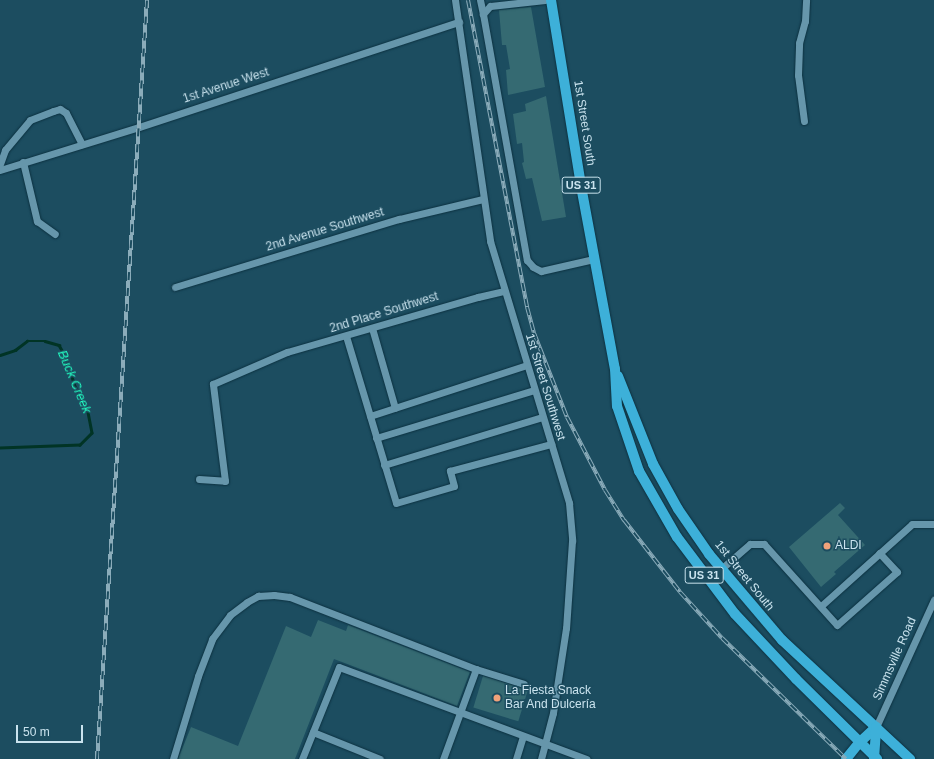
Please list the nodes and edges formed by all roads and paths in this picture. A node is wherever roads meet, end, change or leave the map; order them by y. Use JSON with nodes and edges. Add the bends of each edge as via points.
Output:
{"nodes":[{"id":1,"x":455,"y":0,"type":"edge"},
{"id":2,"x":480,"y":0,"type":"edge"},
{"id":3,"x":545,"y":0,"type":"edge"},
{"id":4,"x":551,"y":0,"type":"edge"},
{"id":5,"x":806,"y":0,"type":"edge"},
{"id":6,"x":483,"y":14,"type":"junction"},
{"id":7,"x":459,"y":22,"type":"junction"},
{"id":8,"x":804,"y":121,"type":"dead end"},
{"id":9,"x":82,"y":144,"type":"junction"},
{"id":10,"x":23,"y":162,"type":"junction"},
{"id":11,"x":0,"y":164,"type":"edge"},
{"id":12,"x":0,"y":170,"type":"edge"},
{"id":13,"x":483,"y":199,"type":"junction"},
{"id":14,"x":55,"y":234,"type":"dead end"},
{"id":15,"x":594,"y":259,"type":"junction"},
{"id":16,"x":175,"y":287,"type":"dead end"},
{"id":17,"x":504,"y":292,"type":"junction"},
{"id":18,"x":372,"y":328,"type":"junction"},
{"id":19,"x":346,"y":336,"type":"junction"},
{"id":20,"x":527,"y":365,"type":"junction"},
{"id":21,"x":615,"y":369,"type":"junction"},
{"id":22,"x":534,"y":390,"type":"junction"},
{"id":23,"x":395,"y":408,"type":"junction"},
{"id":24,"x":370,"y":416,"type":"junction"},
{"id":25,"x":542,"y":417,"type":"junction"},
{"id":26,"x":376,"y":438,"type":"junction"},
{"id":27,"x":551,"y":444,"type":"junction"},
{"id":28,"x":645,"y":448,"type":"junction"},
{"id":29,"x":632,"y":452,"type":"junction"},
{"id":30,"x":384,"y":465,"type":"junction"},
{"id":31,"x":199,"y":479,"type":"dead end"},
{"id":32,"x":934,"y":524,"type":"edge"},
{"id":33,"x":880,"y":553,"type":"junction"},
{"id":34,"x":721,"y":569,"type":"junction"},
{"id":35,"x":934,"y":600,"type":"edge"},
{"id":36,"x":821,"y":606,"type":"junction"},
{"id":37,"x":476,"y":669,"type":"junction"},
{"id":38,"x":524,"y":684,"type":"dead end"},
{"id":39,"x":462,"y":713,"type":"junction"},
{"id":40,"x":876,"y":727,"type":"junction"},
{"id":41,"x":313,"y":732,"type":"junction"},
{"id":42,"x":523,"y":736,"type":"junction"},
{"id":43,"x":860,"y":742,"type":"junction"},
{"id":44,"x":546,"y":744,"type":"junction"},
{"id":45,"x":563,"y":755,"type":"edge"},
{"id":46,"x":876,"y":758,"type":"edge"},
{"id":47,"x":173,"y":759,"type":"edge"},
{"id":48,"x":302,"y":759,"type":"edge"},
{"id":49,"x":380,"y":759,"type":"edge"},
{"id":50,"x":444,"y":759,"type":"edge"},
{"id":51,"x":516,"y":759,"type":"edge"},
{"id":52,"x":541,"y":759,"type":"edge"},
{"id":53,"x":586,"y":759,"type":"edge"},
{"id":54,"x":846,"y":759,"type":"edge"},
{"id":55,"x":910,"y":759,"type":"edge"}],
"edges":[{"from":1,"to":7,"type":"street","name":"1st Street Southwest"},
{"from":2,"to":6,"type":"street"},
{"from":3,"to":6,"type":"street","via":[[490,6]]},
{"from":4,"to":15,"type":"main road","name":"1st Street South","number":"US 31"},
{"from":5,"to":8,"type":"street","via":[[805,21],[799,43],[798,76]]},
{"from":6,"to":15,"type":"street","via":[[527,260],[532,267],[541,271]]},
{"from":7,"to":9,"type":"street","name":"1st Avenue West"},
{"from":7,"to":13,"type":"street","name":"1st Street Southwest"},
{"from":9,"to":10,"type":"street","name":"1st Avenue West"},
{"from":9,"to":11,"type":"street","via":[[66,113],[60,109],[30,120],[5,150]]},
{"from":10,"to":12,"type":"street","name":"1st Avenue West"},
{"from":10,"to":14,"type":"street","via":[[37,221]]},
{"from":13,"to":16,"type":"street","name":"2nd Avenue Southwest","via":[[399,219]]},
{"from":13,"to":17,"type":"street","name":"1st Street Southwest","via":[[490,241]]},
{"from":15,"to":21,"type":"main road","name":"1st Street South","number":"US 31"},
{"from":17,"to":18,"type":"street","name":"2nd Place Southwest"},
{"from":17,"to":20,"type":"street","name":"1st Street Southwest"},
{"from":18,"to":19,"type":"street","name":"2nd Place Southwest"},
{"from":18,"to":23,"type":"street"},
{"from":19,"to":24,"type":"street"},
{"from":19,"to":31,"type":"street","name":"2nd Place Southwest","via":[[271,358],[213,384],[225,481]]},
{"from":20,"to":22,"type":"street","name":"1st Street Southwest"},
{"from":20,"to":23,"type":"street"},
{"from":21,"to":28,"type":"main road","name":"1st Street South","number":"US 31"},
{"from":21,"to":29,"type":"main road","name":"1st Street South","number":"US 31","via":[[617,406]]},
{"from":22,"to":25,"type":"street","name":"1st Street Southwest"},
{"from":22,"to":26,"type":"street"},
{"from":23,"to":24,"type":"street"},
{"from":24,"to":26,"type":"street"},
{"from":25,"to":27,"type":"street","name":"1st Street Southwest"},
{"from":25,"to":30,"type":"street"},
{"from":26,"to":30,"type":"street"},
{"from":27,"to":30,"type":"street","via":[[450,471],[454,486],[396,504]]},
{"from":27,"to":44,"type":"street","name":"1st Street Southwest","via":[[566,490],[572,541],[565,635]]},
{"from":28,"to":29,"type":"main road"},
{"from":28,"to":34,"type":"main road","name":"1st Street South","number":"US 31","via":[[678,509]]},
{"from":29,"to":43,"type":"main road","name":"1st Street South","number":"US 31","via":[[661,513],[704,575],[752,634]]},
{"from":32,"to":33,"type":"street","via":[[912,524]]},
{"from":33,"to":36,"type":"street"},
{"from":33,"to":36,"type":"street","via":[[897,572],[837,625]]},
{"from":34,"to":36,"type":"street","via":[[750,544],[764,544]]},
{"from":34,"to":40,"type":"main road","name":"1st Street South","number":"US 31","via":[[782,640]]},
{"from":35,"to":40,"type":"street","name":"Simmsville Road"},
{"from":37,"to":38,"type":"street"},
{"from":37,"to":39,"type":"street"},
{"from":37,"to":47,"type":"street","via":[[290,597],[258,596],[230,615],[212,639]]},
{"from":39,"to":41,"type":"street","via":[[338,667]]},
{"from":39,"to":42,"type":"street"},
{"from":39,"to":50,"type":"street"},
{"from":40,"to":43,"type":"main road"},
{"from":40,"to":46,"type":"main road"},
{"from":40,"to":55,"type":"main road","name":"1st Street South","number":"US 31"},
{"from":41,"to":48,"type":"street"},
{"from":41,"to":49,"type":"street"},
{"from":42,"to":44,"type":"street"},
{"from":42,"to":51,"type":"street"},
{"from":43,"to":46,"type":"main road","name":"1st Street South","number":"US 31"},
{"from":43,"to":54,"type":"main road"},
{"from":44,"to":45,"type":"street"},
{"from":44,"to":52,"type":"street","name":"1st Street Southwest"},
{"from":45,"to":53,"type":"street"}]}
